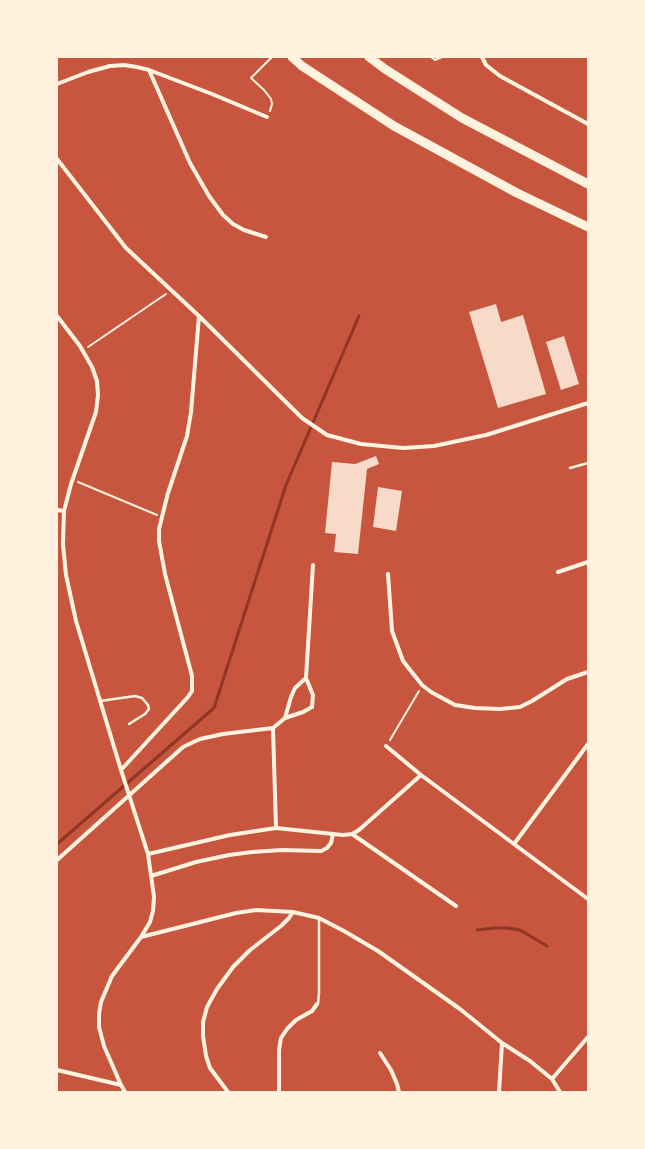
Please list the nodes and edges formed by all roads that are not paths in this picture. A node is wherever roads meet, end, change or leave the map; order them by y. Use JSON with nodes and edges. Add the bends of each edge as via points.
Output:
{"nodes":[{"id":1,"x":292,"y":57,"type":"edge"},
{"id":2,"x":369,"y":57,"type":"edge"},
{"id":3,"x":482,"y":57,"type":"edge"},
{"id":4,"x":149,"y":70,"type":"junction"},
{"id":5,"x":57,"y":84,"type":"edge"},
{"id":6,"x":267,"y":117,"type":"road end"},
{"id":7,"x":588,"y":124,"type":"edge"},
{"id":8,"x":57,"y":159,"type":"edge"},
{"id":9,"x":588,"y":184,"type":"edge"},
{"id":10,"x":588,"y":227,"type":"edge"},
{"id":11,"x":266,"y":237,"type":"dead end"},
{"id":12,"x":57,"y":316,"type":"edge"},
{"id":13,"x":198,"y":316,"type":"junction"},
{"id":14,"x":588,"y":402,"type":"edge"},
{"id":15,"x":588,"y":463,"type":"edge"},
{"id":16,"x":570,"y":468,"type":"dead end"},
{"id":17,"x":57,"y":510,"type":"edge"},
{"id":18,"x":64,"y":511,"type":"junction"},
{"id":19,"x":588,"y":562,"type":"edge"},
{"id":20,"x":313,"y":565,"type":"dead end"},
{"id":21,"x":558,"y":572,"type":"dead end"},
{"id":22,"x":388,"y":574,"type":"dead end"},
{"id":23,"x":588,"y":672,"type":"edge"},
{"id":24,"x":306,"y":678,"type":"junction"},
{"id":25,"x":100,"y":701,"type":"junction"},
{"id":26,"x":285,"y":718,"type":"junction"},
{"id":27,"x":129,"y":724,"type":"dead end"},
{"id":28,"x":273,"y":728,"type":"junction"},
{"id":29,"x":588,"y":744,"type":"edge"},
{"id":30,"x":386,"y":746,"type":"road end"},
{"id":31,"x":121,"y":770,"type":"junction"},
{"id":32,"x":421,"y":775,"type":"junction"},
{"id":33,"x":129,"y":797,"type":"junction"},
{"id":34,"x":276,"y":828,"type":"junction"},
{"id":35,"x":333,"y":834,"type":"junction"},
{"id":36,"x":352,"y":834,"type":"junction"},
{"id":37,"x":514,"y":844,"type":"junction"},
{"id":38,"x":148,"y":854,"type":"junction"},
{"id":39,"x":57,"y":860,"type":"edge"},
{"id":40,"x":152,"y":876,"type":"junction"},
{"id":41,"x":588,"y":899,"type":"edge"},
{"id":42,"x":456,"y":906,"type":"dead end"},
{"id":43,"x":293,"y":912,"type":"junction"},
{"id":44,"x":319,"y":918,"type":"junction"},
{"id":45,"x":141,"y":937,"type":"junction"},
{"id":46,"x":317,"y":1004,"type":"joint"},
{"id":47,"x":588,"y":1037,"type":"edge"},
{"id":48,"x":502,"y":1043,"type":"junction"},
{"id":49,"x":380,"y":1053,"type":"dead end"},
{"id":50,"x":57,"y":1070,"type":"edge"},
{"id":51,"x":552,"y":1079,"type":"junction"},
{"id":52,"x":121,"y":1085,"type":"junction"},
{"id":53,"x":125,"y":1092,"type":"edge"},
{"id":54,"x":228,"y":1092,"type":"edge"},
{"id":55,"x":279,"y":1092,"type":"edge"},
{"id":56,"x":398,"y":1092,"type":"edge"},
{"id":57,"x":499,"y":1092,"type":"edge"},
{"id":58,"x":560,"y":1092,"type":"edge"}],
"edges":[{"from":1,"to":10,"type":"highway","via":[[394,126],[517,194]]},
{"from":2,"to":9,"type":"highway","via":[[462,118]]},
{"from":3,"to":7,"type":"street","via":[[486,65],[500,76]]},
{"from":4,"to":5,"type":"street","via":[[124,65],[110,66]]},
{"from":4,"to":6,"type":"street"},
{"from":4,"to":11,"type":"street","via":[[190,163],[209,196],[233,224]]},
{"from":8,"to":13,"type":"street","via":[[126,248]]},
{"from":12,"to":18,"type":"street","via":[[92,367],[98,395],[96,412]]},
{"from":13,"to":14,"type":"street","via":[[302,418],[327,435],[361,444],[403,448],[434,446],[486,435]]},
{"from":13,"to":31,"type":"street","via":[[191,412],[162,517],[159,541],[165,574],[192,676],[192,691]]},
{"from":15,"to":16,"type":"lane"},
{"from":17,"to":18,"type":"street"},
{"from":18,"to":25,"type":"street","via":[[63,544],[66,575],[76,621]]},
{"from":19,"to":21,"type":"street"},
{"from":20,"to":24,"type":"street"},
{"from":22,"to":23,"type":"street","via":[[392,631],[403,660],[422,685],[455,705],[500,710],[520,707],[567,679]]},
{"from":24,"to":26,"type":"street","via":[[295,688]]},
{"from":24,"to":26,"type":"street","via":[[313,695],[312,707]]},
{"from":25,"to":27,"type":"lane","via":[[135,696],[142,698],[149,709]]},
{"from":25,"to":31,"type":"street"},
{"from":26,"to":28,"type":"street"},
{"from":28,"to":33,"type":"street","via":[[223,734],[200,739],[183,747]]},
{"from":28,"to":34,"type":"street"},
{"from":29,"to":37,"type":"street"},
{"from":30,"to":32,"type":"street"},
{"from":31,"to":33,"type":"street"},
{"from":32,"to":36,"type":"street"},
{"from":32,"to":37,"type":"street"},
{"from":33,"to":38,"type":"street"},
{"from":33,"to":39,"type":"street"},
{"from":34,"to":35,"type":"street"},
{"from":34,"to":38,"type":"street","via":[[230,835]]},
{"from":35,"to":36,"type":"street"},
{"from":35,"to":40,"type":"street","via":[[331,843],[321,851],[282,850],[229,855]]},
{"from":36,"to":42,"type":"street"},
{"from":37,"to":41,"type":"street"},
{"from":38,"to":40,"type":"street"},
{"from":40,"to":45,"type":"street","via":[[153,911]]},
{"from":43,"to":44,"type":"street"},
{"from":43,"to":45,"type":"street","via":[[256,910],[236,913]]},
{"from":43,"to":54,"type":"street","via":[[281,926],[233,967],[207,1008],[203,1022],[206,1056],[210,1068]]},
{"from":44,"to":46,"type":"lane"},
{"from":44,"to":48,"type":"street","via":[[378,951],[460,1009]]},
{"from":45,"to":52,"type":"street","via":[[112,976],[99,1014],[99,1027],[104,1046]]},
{"from":46,"to":55,"type":"street","via":[[312,1011],[296,1020],[282,1038],[279,1050]]},
{"from":47,"to":51,"type":"street"},
{"from":48,"to":51,"type":"street"},
{"from":48,"to":57,"type":"street"},
{"from":49,"to":56,"type":"street","via":[[391,1070]]},
{"from":50,"to":52,"type":"street"},
{"from":51,"to":58,"type":"street"},
{"from":52,"to":53,"type":"street"}]}
